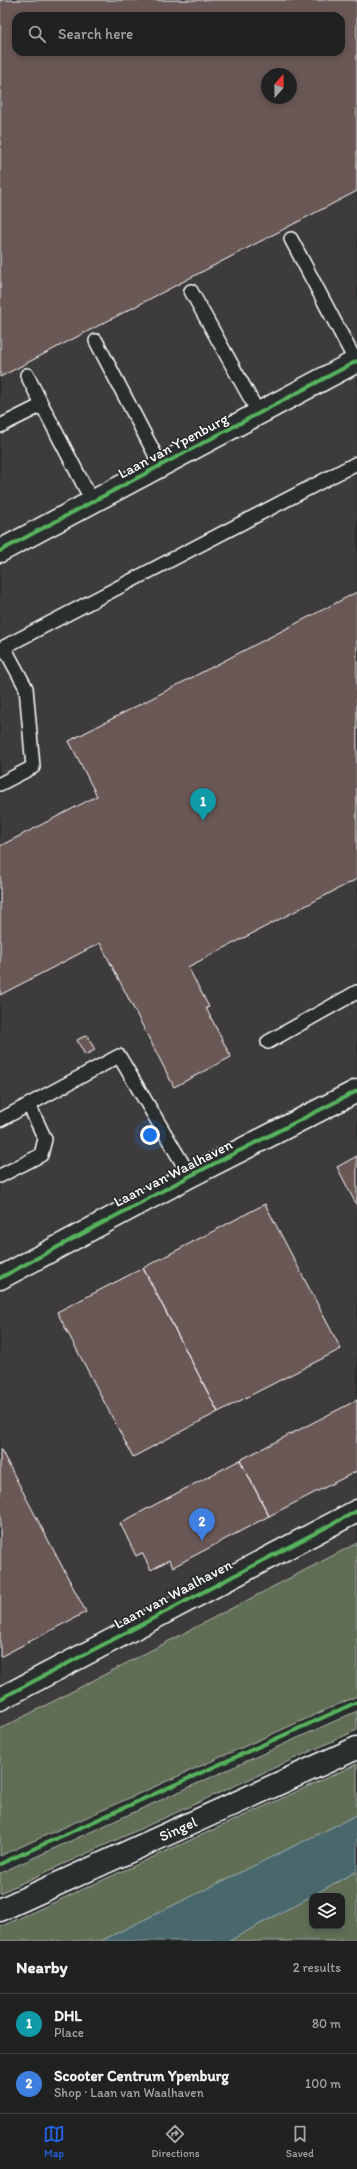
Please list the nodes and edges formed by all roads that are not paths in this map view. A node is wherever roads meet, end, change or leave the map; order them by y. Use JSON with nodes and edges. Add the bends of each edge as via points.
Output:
{"nodes":[{"id":1,"x":291,"y":239,"type":"dead end"},
{"id":2,"x":191,"y":291,"type":"dead end"},
{"id":3,"x":96,"y":341,"type":"dead end"},
{"id":4,"x":357,"y":362,"type":"edge"},
{"id":5,"x":26,"y":374,"type":"dead end"},
{"id":6,"x":42,"y":404,"type":"junction"},
{"id":7,"x":259,"y":414,"type":"junction"},
{"id":8,"x":0,"y":426,"type":"edge"},
{"id":9,"x":357,"y":463,"type":"edge"},
{"id":10,"x":161,"y":466,"type":"junction"},
{"id":11,"x":92,"y":501,"type":"junction"},
{"id":12,"x":0,"y":551,"type":"edge"},
{"id":13,"x":0,"y":784,"type":"edge"},
{"id":14,"x":357,"y":992,"type":"edge"},
{"id":15,"x":268,"y":1042,"type":"dead end"},
{"id":16,"x":357,"y":1091,"type":"edge"},
{"id":17,"x":29,"y":1105,"type":"junction"},
{"id":18,"x":0,"y":1120,"type":"edge"},
{"id":19,"x":0,"y":1176,"type":"edge"},
{"id":20,"x":190,"y":1176,"type":"junction"},
{"id":21,"x":0,"y":1278,"type":"edge"},
{"id":22,"x":357,"y":1511,"type":"edge"},
{"id":23,"x":0,"y":1699,"type":"edge"},
{"id":24,"x":357,"y":1748,"type":"edge"},
{"id":25,"x":0,"y":1910,"type":"edge"}],
"edges":[{"from":1,"to":4,"type":"lane"},
{"from":2,"to":7,"type":"lane"},
{"from":3,"to":10,"type":"lane"},
{"from":4,"to":7,"type":"street","name":"Laan van Ypenburg"},
{"from":5,"to":6,"type":"lane"},
{"from":6,"to":8,"type":"lane"},
{"from":6,"to":11,"type":"lane"},
{"from":7,"to":10,"type":"street","name":"Laan van Ypenburg"},
{"from":9,"to":13,"type":"lane","via":[[4,647],[26,688],[33,767]]},
{"from":10,"to":11,"type":"street","name":"Laan van Ypenburg"},
{"from":11,"to":12,"type":"street","name":"Laan van Ypenburg"},
{"from":14,"to":15,"type":"lane"},
{"from":16,"to":20,"type":"street","name":"Laan van Waalhaven"},
{"from":17,"to":18,"type":"lane"},
{"from":17,"to":19,"type":"lane","via":[[45,1139],[41,1155]]},
{"from":17,"to":20,"type":"lane","via":[[119,1056]]},
{"from":20,"to":21,"type":"street","name":"Laan van Waalhaven"},
{"from":22,"to":23,"type":"street","name":"Laan van Waalhaven"},
{"from":24,"to":25,"type":"street","name":"Singel"}]}
